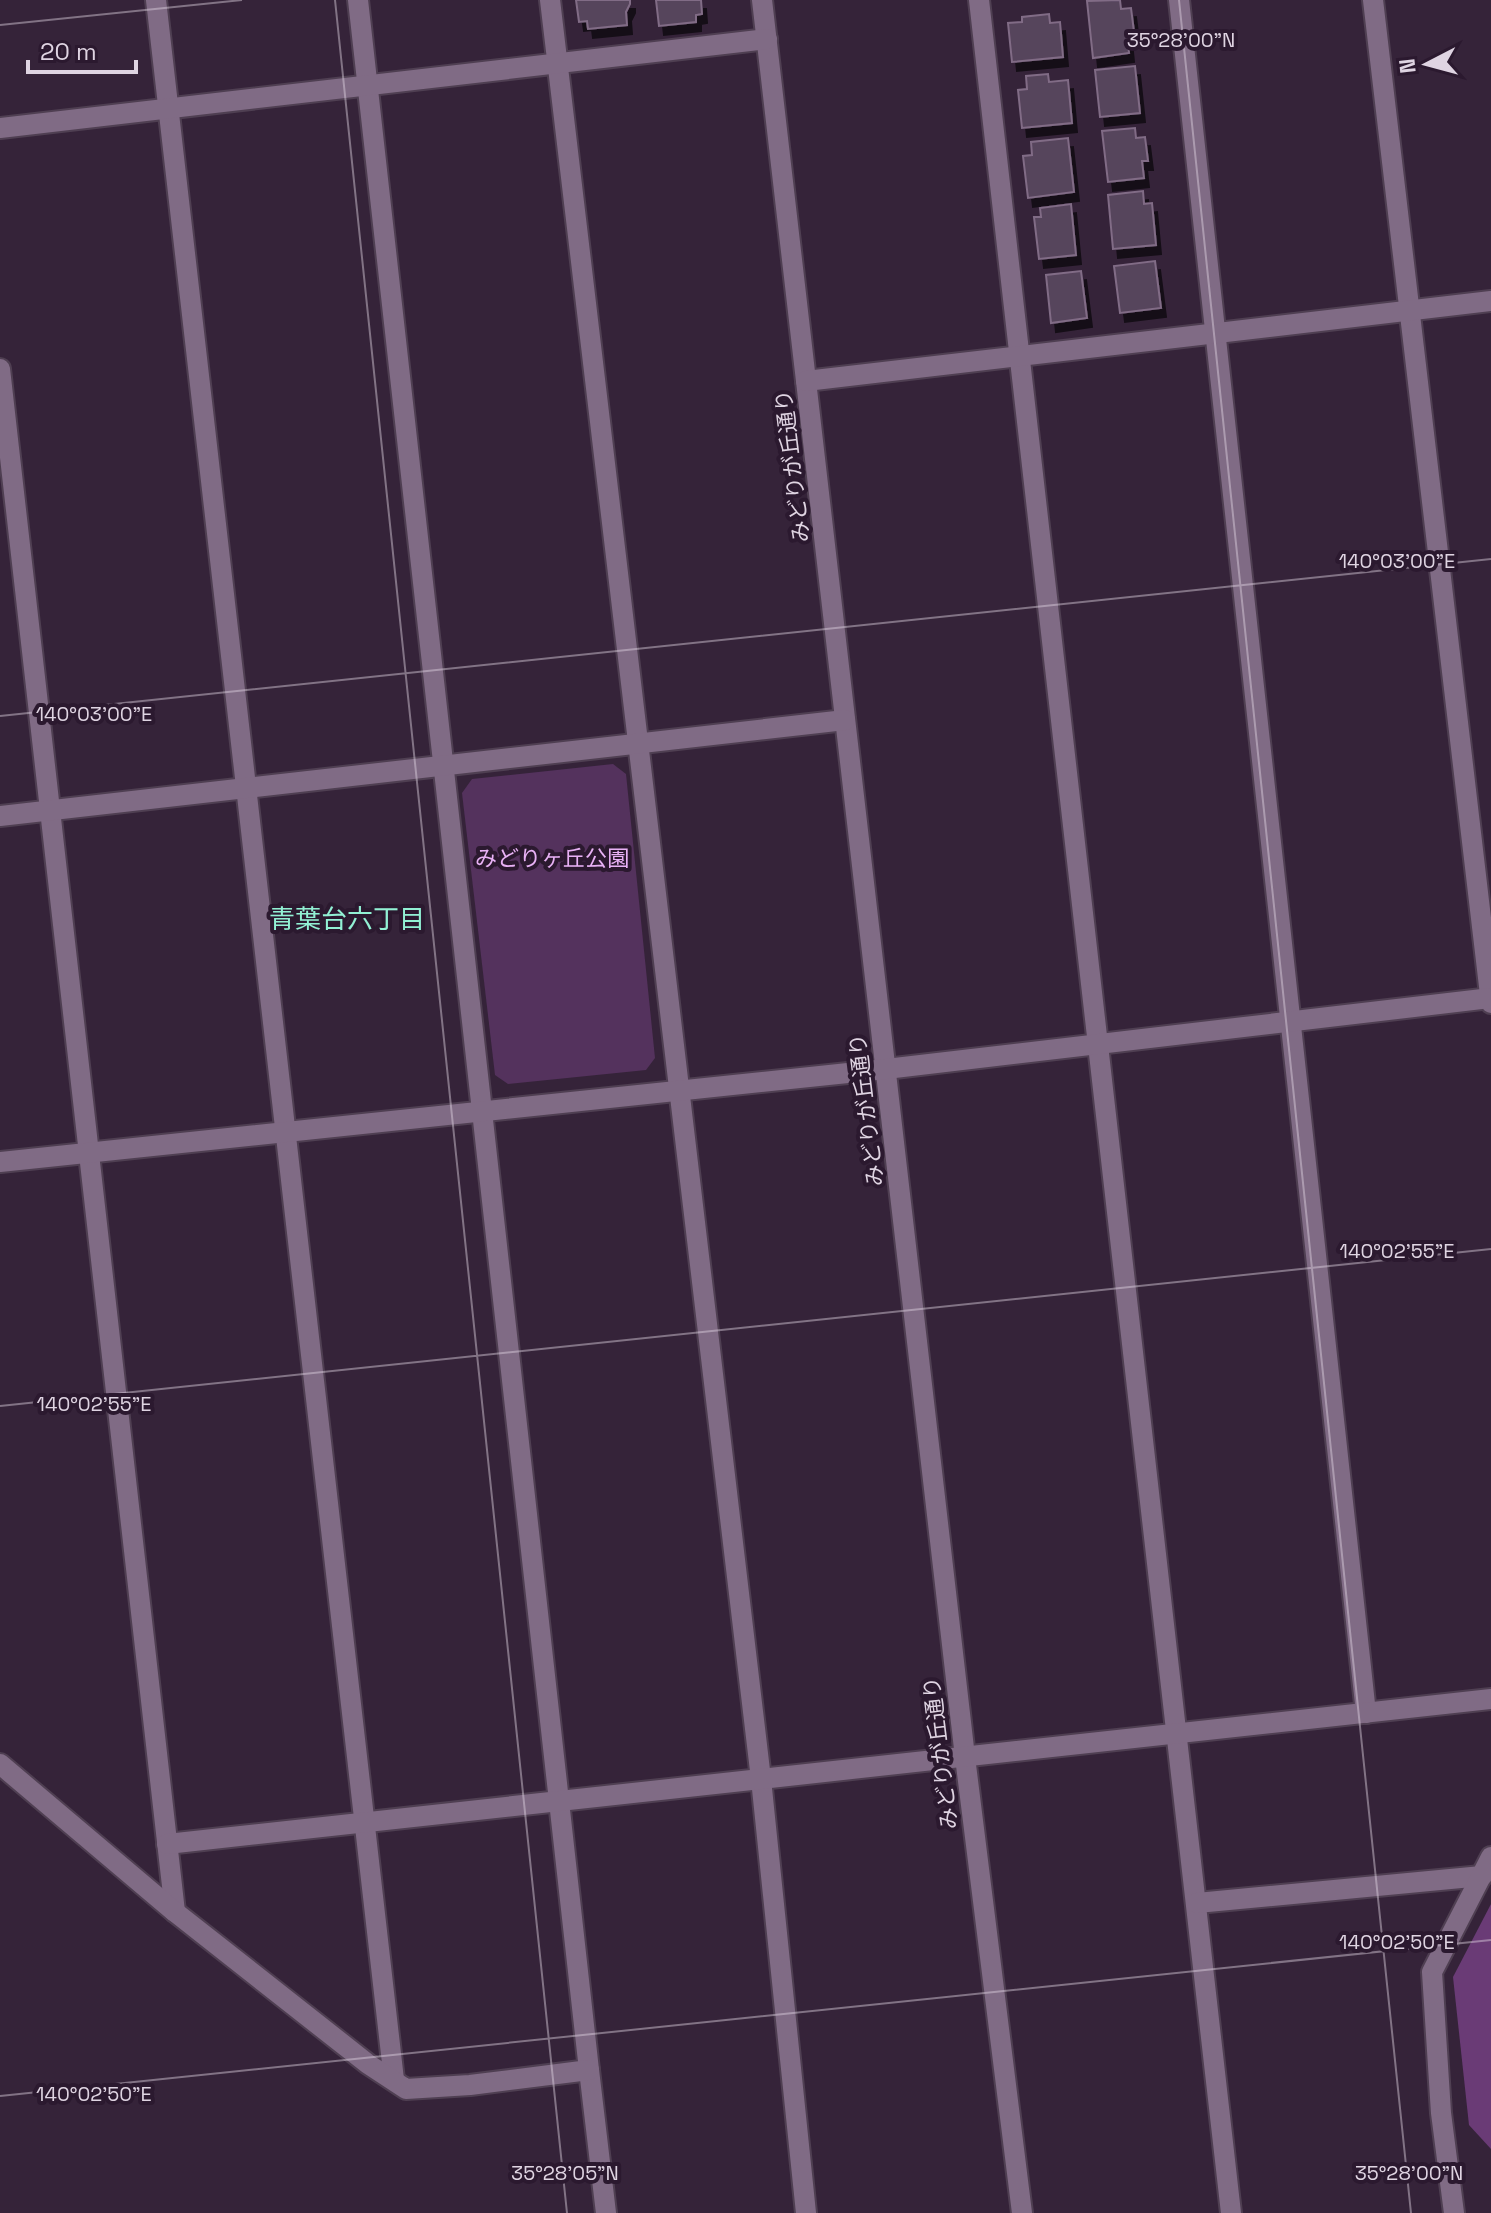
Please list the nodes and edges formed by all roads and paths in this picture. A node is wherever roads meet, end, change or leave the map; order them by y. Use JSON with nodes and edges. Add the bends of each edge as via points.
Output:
{"nodes":[{"id":1,"x":156,"y":0,"type":"edge"},
{"id":2,"x":358,"y":0,"type":"edge"},
{"id":3,"x":550,"y":0,"type":"edge"},
{"id":4,"x":762,"y":0,"type":"edge"},
{"id":5,"x":979,"y":0,"type":"edge"},
{"id":6,"x":1179,"y":0,"type":"edge"},
{"id":7,"x":1373,"y":0,"type":"edge"},
{"id":8,"x":767,"y":39,"type":"junction"},
{"id":9,"x":557,"y":63,"type":"junction"},
{"id":10,"x":368,"y":85,"type":"junction"},
{"id":11,"x":169,"y":109,"type":"junction"},
{"id":12,"x":0,"y":128,"type":"edge"},
{"id":13,"x":1491,"y":301,"type":"edge"},
{"id":14,"x":1410,"y":311,"type":"junction"},
{"id":15,"x":1215,"y":333,"type":"junction"},
{"id":16,"x":1020,"y":356,"type":"junction"},
{"id":17,"x":0,"y":369,"type":"edge"},
{"id":18,"x":806,"y":381,"type":"junction"},
{"id":19,"x":845,"y":720,"type":"junction"},
{"id":20,"x":637,"y":744,"type":"junction"},
{"id":21,"x":444,"y":766,"type":"junction"},
{"id":22,"x":246,"y":788,"type":"junction"},
{"id":23,"x":50,"y":810,"type":"junction"},
{"id":24,"x":0,"y":816,"type":"edge"},
{"id":25,"x":1491,"y":1000,"type":"edge"},
{"id":26,"x":1291,"y":1022,"type":"junction"},
{"id":27,"x":1099,"y":1044,"type":"junction"},
{"id":28,"x":886,"y":1069,"type":"junction"},
{"id":29,"x":679,"y":1091,"type":"junction"},
{"id":30,"x":482,"y":1111,"type":"junction"},
{"id":31,"x":285,"y":1132,"type":"junction"},
{"id":32,"x":89,"y":1152,"type":"junction"},
{"id":33,"x":0,"y":1162,"type":"edge"},
{"id":34,"x":1491,"y":1699,"type":"edge"},
{"id":35,"x":1366,"y":1713,"type":"junction"},
{"id":36,"x":1177,"y":1734,"type":"junction"},
{"id":37,"x":965,"y":1757,"type":"junction"},
{"id":38,"x":0,"y":1764,"type":"edge"},
{"id":39,"x":761,"y":1779,"type":"junction"},
{"id":40,"x":559,"y":1802,"type":"junction"},
{"id":41,"x":364,"y":1823,"type":"junction"},
{"id":42,"x":167,"y":1844,"type":"junction"},
{"id":43,"x":1491,"y":1857,"type":"edge"},
{"id":44,"x":1482,"y":1876,"type":"junction"},
{"id":45,"x":1197,"y":1903,"type":"junction"},
{"id":46,"x":175,"y":1912,"type":"junction"},
{"id":47,"x":589,"y":2070,"type":"junction"},
{"id":48,"x":394,"y":2080,"type":"junction"},
{"id":49,"x":606,"y":2213,"type":"edge"},
{"id":50,"x":806,"y":2213,"type":"edge"},
{"id":51,"x":1022,"y":2213,"type":"edge"},
{"id":52,"x":1231,"y":2213,"type":"edge"},
{"id":53,"x":1454,"y":2213,"type":"edge"}],
"edges":[{"from":1,"to":11,"type":"street"},
{"from":2,"to":10,"type":"street"},
{"from":3,"to":9,"type":"street"},
{"from":4,"to":8,"type":"street","name":"みどりが丘通り"},
{"from":5,"to":16,"type":"street"},
{"from":6,"to":15,"type":"street"},
{"from":7,"to":14,"type":"street"},
{"from":8,"to":9,"type":"street"},
{"from":8,"to":18,"type":"street","name":"みどりが丘通り"},
{"from":9,"to":10,"type":"street"},
{"from":9,"to":20,"type":"street"},
{"from":10,"to":11,"type":"street"},
{"from":10,"to":21,"type":"street"},
{"from":11,"to":12,"type":"street"},
{"from":11,"to":22,"type":"street"},
{"from":13,"to":14,"type":"street"},
{"from":14,"to":15,"type":"street"},
{"from":14,"to":25,"type":"street"},
{"from":15,"to":16,"type":"street"},
{"from":15,"to":26,"type":"street"},
{"from":16,"to":18,"type":"street"},
{"from":16,"to":27,"type":"street"},
{"from":17,"to":23,"type":"street"},
{"from":18,"to":19,"type":"street","name":"みどりが丘通り"},
{"from":19,"to":20,"type":"street"},
{"from":19,"to":28,"type":"street","name":"みどりが丘通り"},
{"from":20,"to":21,"type":"street"},
{"from":20,"to":29,"type":"street"},
{"from":21,"to":22,"type":"street"},
{"from":21,"to":30,"type":"street"},
{"from":22,"to":23,"type":"street"},
{"from":22,"to":31,"type":"street"},
{"from":23,"to":24,"type":"street"},
{"from":23,"to":32,"type":"street"},
{"from":25,"to":26,"type":"street"},
{"from":26,"to":27,"type":"street"},
{"from":26,"to":35,"type":"street"},
{"from":27,"to":28,"type":"street"},
{"from":27,"to":36,"type":"street"},
{"from":28,"to":29,"type":"street"},
{"from":28,"to":37,"type":"street","name":"みどりが丘通り"},
{"from":29,"to":30,"type":"street"},
{"from":29,"to":39,"type":"street"},
{"from":30,"to":31,"type":"street"},
{"from":30,"to":40,"type":"street"},
{"from":31,"to":32,"type":"street"},
{"from":31,"to":41,"type":"street"},
{"from":32,"to":33,"type":"street"},
{"from":32,"to":42,"type":"street"},
{"from":34,"to":35,"type":"street"},
{"from":35,"to":36,"type":"street"},
{"from":36,"to":37,"type":"street"},
{"from":36,"to":45,"type":"street"},
{"from":37,"to":39,"type":"street"},
{"from":37,"to":51,"type":"street","name":"みどりが丘通り"},
{"from":38,"to":46,"type":"street"},
{"from":39,"to":40,"type":"street"},
{"from":39,"to":50,"type":"street"},
{"from":40,"to":41,"type":"street"},
{"from":40,"to":47,"type":"street"},
{"from":41,"to":42,"type":"street"},
{"from":41,"to":48,"type":"street"},
{"from":42,"to":46,"type":"street"},
{"from":43,"to":44,"type":"street"},
{"from":44,"to":45,"type":"street"},
{"from":44,"to":53,"type":"street","via":[[1432,1972]]},
{"from":45,"to":52,"type":"street"},
{"from":46,"to":48,"type":"street"},
{"from":47,"to":48,"type":"street","via":[[406,2089]]},
{"from":47,"to":49,"type":"street"}]}
